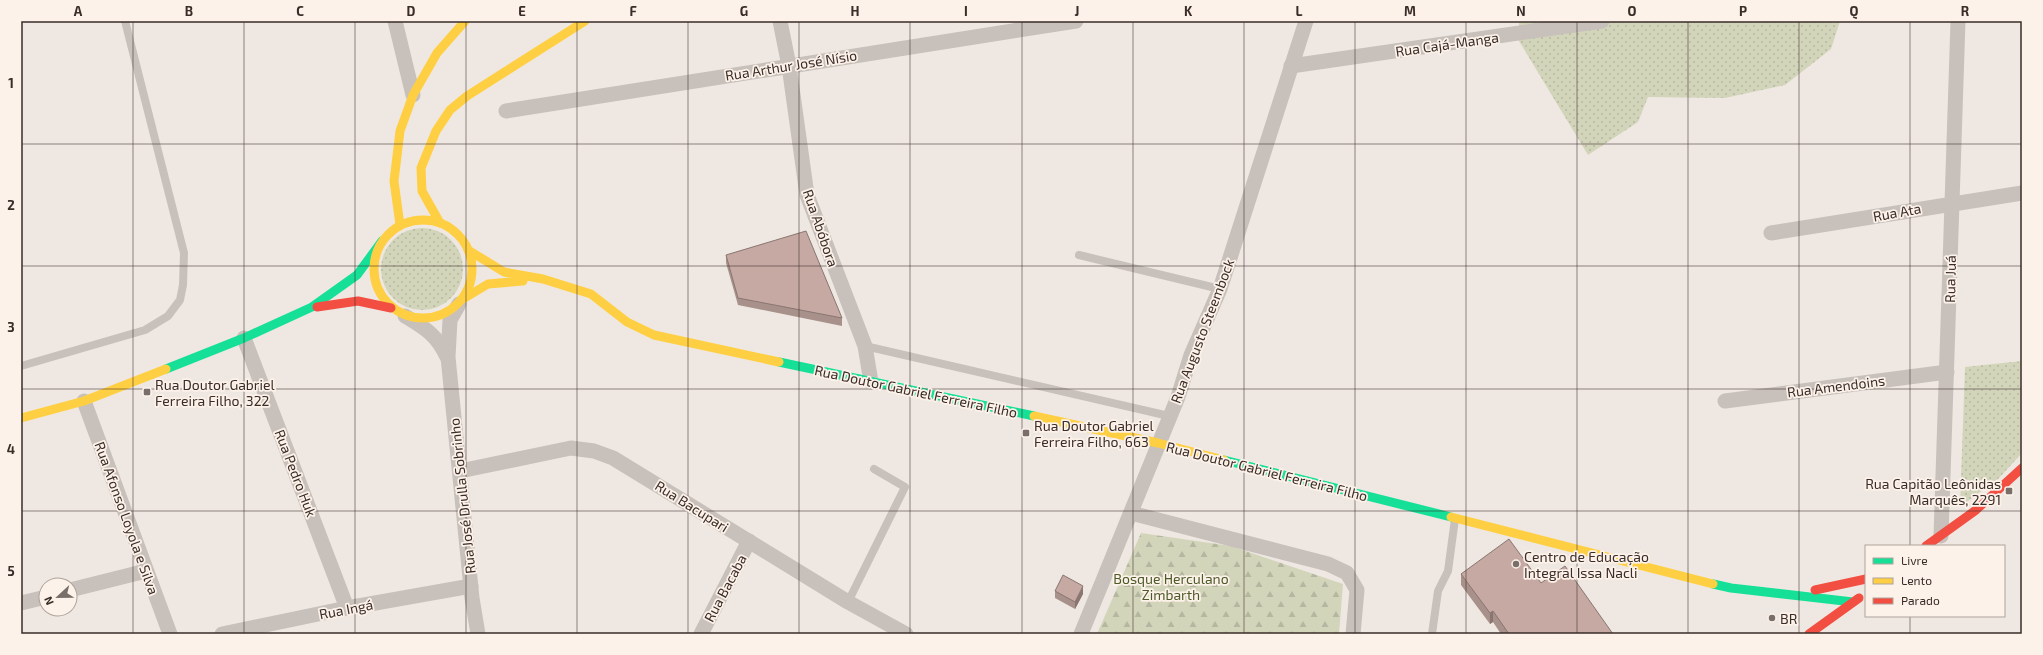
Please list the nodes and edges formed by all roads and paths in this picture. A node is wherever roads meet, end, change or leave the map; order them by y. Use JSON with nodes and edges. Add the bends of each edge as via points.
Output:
{"nodes":[{"id":1,"x":125,"y":21,"type":"edge"},
{"id":2,"x":395,"y":21,"type":"edge"},
{"id":3,"x":465,"y":21,"type":"edge"},
{"id":4,"x":586,"y":21,"type":"edge"},
{"id":5,"x":780,"y":21,"type":"edge"},
{"id":6,"x":1076,"y":21,"type":"edge"},
{"id":7,"x":1306,"y":21,"type":"edge"},
{"id":8,"x":1602,"y":21,"type":"edge"},
{"id":9,"x":1958,"y":21,"type":"edge"},
{"id":10,"x":1037,"y":24,"type":"edge"},
{"id":11,"x":789,"y":66,"type":"junction"},
{"id":12,"x":1291,"y":66,"type":"junction"},
{"id":13,"x":413,"y":96,"type":"junction"},
{"id":14,"x":506,"y":111,"type":"dead end"},
{"id":15,"x":2022,"y":192,"type":"edge"},
{"id":16,"x":1952,"y":203,"type":"junction"},
{"id":17,"x":440,"y":222,"type":"junction"},
{"id":18,"x":400,"y":224,"type":"junction"},
{"id":19,"x":1771,"y":233,"type":"dead end"},
{"id":20,"x":382,"y":240,"type":"junction"},
{"id":21,"x":468,"y":250,"type":"junction"},
{"id":22,"x":1079,"y":255,"type":"dead end"},
{"id":23,"x":543,"y":279,"type":"junction"},
{"id":24,"x":1220,"y":289,"type":"junction"},
{"id":25,"x":461,"y":302,"type":"junction"},
{"id":26,"x":312,"y":307,"type":"junction"},
{"id":27,"x":391,"y":308,"type":"junction"},
{"id":28,"x":404,"y":316,"type":"junction"},
{"id":29,"x":244,"y":338,"type":"junction"},
{"id":30,"x":865,"y":346,"type":"junction"},
{"id":31,"x":448,"y":357,"type":"junction"},
{"id":32,"x":21,"y":366,"type":"edge"},
{"id":33,"x":1948,"y":372,"type":"junction"},
{"id":34,"x":871,"y":382,"type":"junction"},
{"id":35,"x":84,"y":401,"type":"junction"},
{"id":36,"x":1725,"y":401,"type":"dead end"},
{"id":37,"x":1169,"y":416,"type":"junction"},
{"id":38,"x":21,"y":418,"type":"edge"},
{"id":39,"x":1158,"y":442,"type":"junction"},
{"id":40,"x":2022,"y":468,"type":"edge"},
{"id":41,"x":874,"y":469,"type":"dead end"},
{"id":42,"x":460,"y":471,"type":"junction"},
{"id":43,"x":1131,"y":513,"type":"junction"},
{"id":44,"x":1456,"y":519,"type":"junction"},
{"id":45,"x":1941,"y":536,"type":"junction"},
{"id":46,"x":750,"y":542,"type":"junction"},
{"id":47,"x":1928,"y":545,"type":"edge"},
{"id":48,"x":146,"y":571,"type":"junction"},
{"id":49,"x":1865,"y":580,"type":"edge"},
{"id":50,"x":471,"y":586,"type":"junction"},
{"id":51,"x":78,"y":588,"type":"edge"},
{"id":52,"x":1865,"y":593,"type":"edge"},
{"id":53,"x":1790,"y":595,"type":"junction"},
{"id":54,"x":38,"y":599,"type":"edge"},
{"id":55,"x":848,"y":602,"type":"junction"},
{"id":56,"x":1853,"y":602,"type":"junction"},
{"id":57,"x":21,"y":603,"type":"edge"},
{"id":58,"x":1809,"y":607,"type":"dead end"},
{"id":59,"x":347,"y":608,"type":"junction"},
{"id":60,"x":1818,"y":628,"type":"edge"},
{"id":61,"x":170,"y":634,"type":"edge"},
{"id":62,"x":222,"y":634,"type":"edge"},
{"id":63,"x":478,"y":634,"type":"edge"},
{"id":64,"x":701,"y":634,"type":"edge"},
{"id":65,"x":906,"y":634,"type":"edge"},
{"id":66,"x":1081,"y":634,"type":"edge"},
{"id":67,"x":1353,"y":634,"type":"edge"},
{"id":68,"x":1432,"y":634,"type":"edge"}],
"edges":[{"from":1,"to":32,"type":"lane","via":[[184,253],[180,300],[168,316],[145,330]]},
{"from":2,"to":13,"type":"street"},
{"from":3,"to":13,"type":"main road","via":[[437,53]]},
{"from":4,"to":17,"type":"main road","via":[[467,96],[450,110],[436,131],[420,168],[422,190]]},
{"from":5,"to":11,"type":"street","name":"Rua Abóbora"},
{"from":6,"to":10,"type":"street","name":"Rua Arthur José Nísio"},
{"from":7,"to":12,"type":"street","name":"Rua Augusto Steembock"},
{"from":8,"to":12,"type":"street","name":"Rua Cajá-Manga"},
{"from":9,"to":16,"type":"street","name":"Rua Juá"},
{"from":10,"to":11,"type":"street","name":"Rua Arthur José Nísio"},
{"from":11,"to":14,"type":"street","name":"Rua Arthur José Nísio"},
{"from":11,"to":30,"type":"street","name":"Rua Abóbora","via":[[807,195]]},
{"from":12,"to":24,"type":"street","name":"Rua Augusto Steembock"},
{"from":13,"to":18,"type":"main road","via":[[400,131],[394,181]]},
{"from":15,"to":16,"type":"street","name":"Rua Ata"},
{"from":16,"to":19,"type":"street","name":"Rua Ata"},
{"from":16,"to":33,"type":"street","name":"Rua Juá"},
{"from":17,"to":18,"type":"main road","via":[[413,220]]},
{"from":17,"to":21,"type":"main road","via":[[457,233]]},
{"from":18,"to":20,"type":"main road"},
{"from":20,"to":26,"type":"main road","via":[[357,275]]},
{"from":20,"to":27,"type":"main road","via":[[375,254],[373,268],[375,283],[381,297]]},
{"from":21,"to":23,"type":"main road","name":"Rua Doutor Gabriel Ferreira Filho","via":[[504,272]]},
{"from":21,"to":25,"type":"main road","via":[[472,276]]},
{"from":22,"to":24,"type":"lane"},
{"from":23,"to":25,"type":"main road","name":"Rua Doutor Gabriel Ferreira Filho","via":[[488,284]]},
{"from":23,"to":34,"type":"main road","name":"Rua Doutor Gabriel Ferreira Filho","via":[[591,294],[627,322],[654,335]]},
{"from":24,"to":37,"type":"street","name":"Rua Augusto Steembock","via":[[1191,355],[1178,397]]},
{"from":25,"to":28,"type":"main road","via":[[443,315],[424,319]]},
{"from":25,"to":31,"type":"street","name":"Rua José Drulla Sobrinho","via":[[450,320]]},
{"from":26,"to":27,"type":"main road","via":[[358,301]]},
{"from":26,"to":29,"type":"main road"},
{"from":27,"to":28,"type":"main road"},
{"from":28,"to":31,"type":"street","name":"Rua José Drulla Sobrinho","via":[[427,329]]},
{"from":29,"to":35,"type":"main road"},
{"from":29,"to":59,"type":"street","name":"Rua Pedro Huk"},
{"from":30,"to":34,"type":"street","name":"Rua Abóbora"},
{"from":30,"to":37,"type":"lane"},
{"from":31,"to":42,"type":"street","name":"Rua José Drulla Sobrinho"},
{"from":33,"to":36,"type":"street","name":"Rua Amendoins"},
{"from":33,"to":45,"type":"street","name":"Rua Juá"},
{"from":34,"to":39,"type":"main road","name":"Rua Doutor Gabriel Ferreira Filho"},
{"from":35,"to":38,"type":"main road"},
{"from":35,"to":48,"type":"street","name":"Rua Afonso Loyola e Silva"},
{"from":37,"to":39,"type":"street","name":"Rua Augusto Steembock"},
{"from":39,"to":43,"type":"street","name":"Rua Augusto Steembock"},
{"from":39,"to":44,"type":"main road","name":"Rua Doutor Gabriel Ferreira Filho"},
{"from":40,"to":45,"type":"main road","via":[[1969,518]]},
{"from":41,"to":55,"type":"lane","via":[[905,487]]},
{"from":42,"to":46,"type":"street","name":"Rua Bacupari","via":[[571,448],[594,451],[613,458]]},
{"from":42,"to":50,"type":"street","name":"Rua José Drulla Sobrinho"},
{"from":43,"to":66,"type":"street","name":"Rua Augusto Steembock"},
{"from":43,"to":67,"type":"street","via":[[1328,564],[1347,573],[1357,590]]},
{"from":44,"to":53,"type":"main road","name":"Rua Doutor Gabriel Ferreira Filho","via":[[1731,588]]},
{"from":44,"to":68,"type":"lane","via":[[1448,571],[1438,591]]},
{"from":45,"to":47,"type":"main road"},
{"from":46,"to":55,"type":"street","name":"Rua Bacupari"},
{"from":46,"to":64,"type":"street","name":"Rua Bacaba"},
{"from":48,"to":51,"type":"street"},
{"from":48,"to":61,"type":"street","name":"Rua Afonso Loyola e Silva"},
{"from":49,"to":53,"type":"main road","name":"Rua Doutor Gabriel Ferreira Filho"},
{"from":50,"to":59,"type":"street","name":"Rua Ingá"},
{"from":50,"to":63,"type":"street","name":"Rua José Drulla Sobrinho"},
{"from":52,"to":56,"type":"main road"},
{"from":53,"to":56,"type":"main road","name":"Rua Doutor Gabriel Ferreira Filho"},
{"from":53,"to":58,"type":"main road","via":[[1805,602]]},
{"from":54,"to":57,"type":"street"},
{"from":55,"to":65,"type":"street","name":"Rua Bacupari"},
{"from":56,"to":60,"type":"main road"},
{"from":59,"to":62,"type":"street","name":"Rua Ingá"}]}
